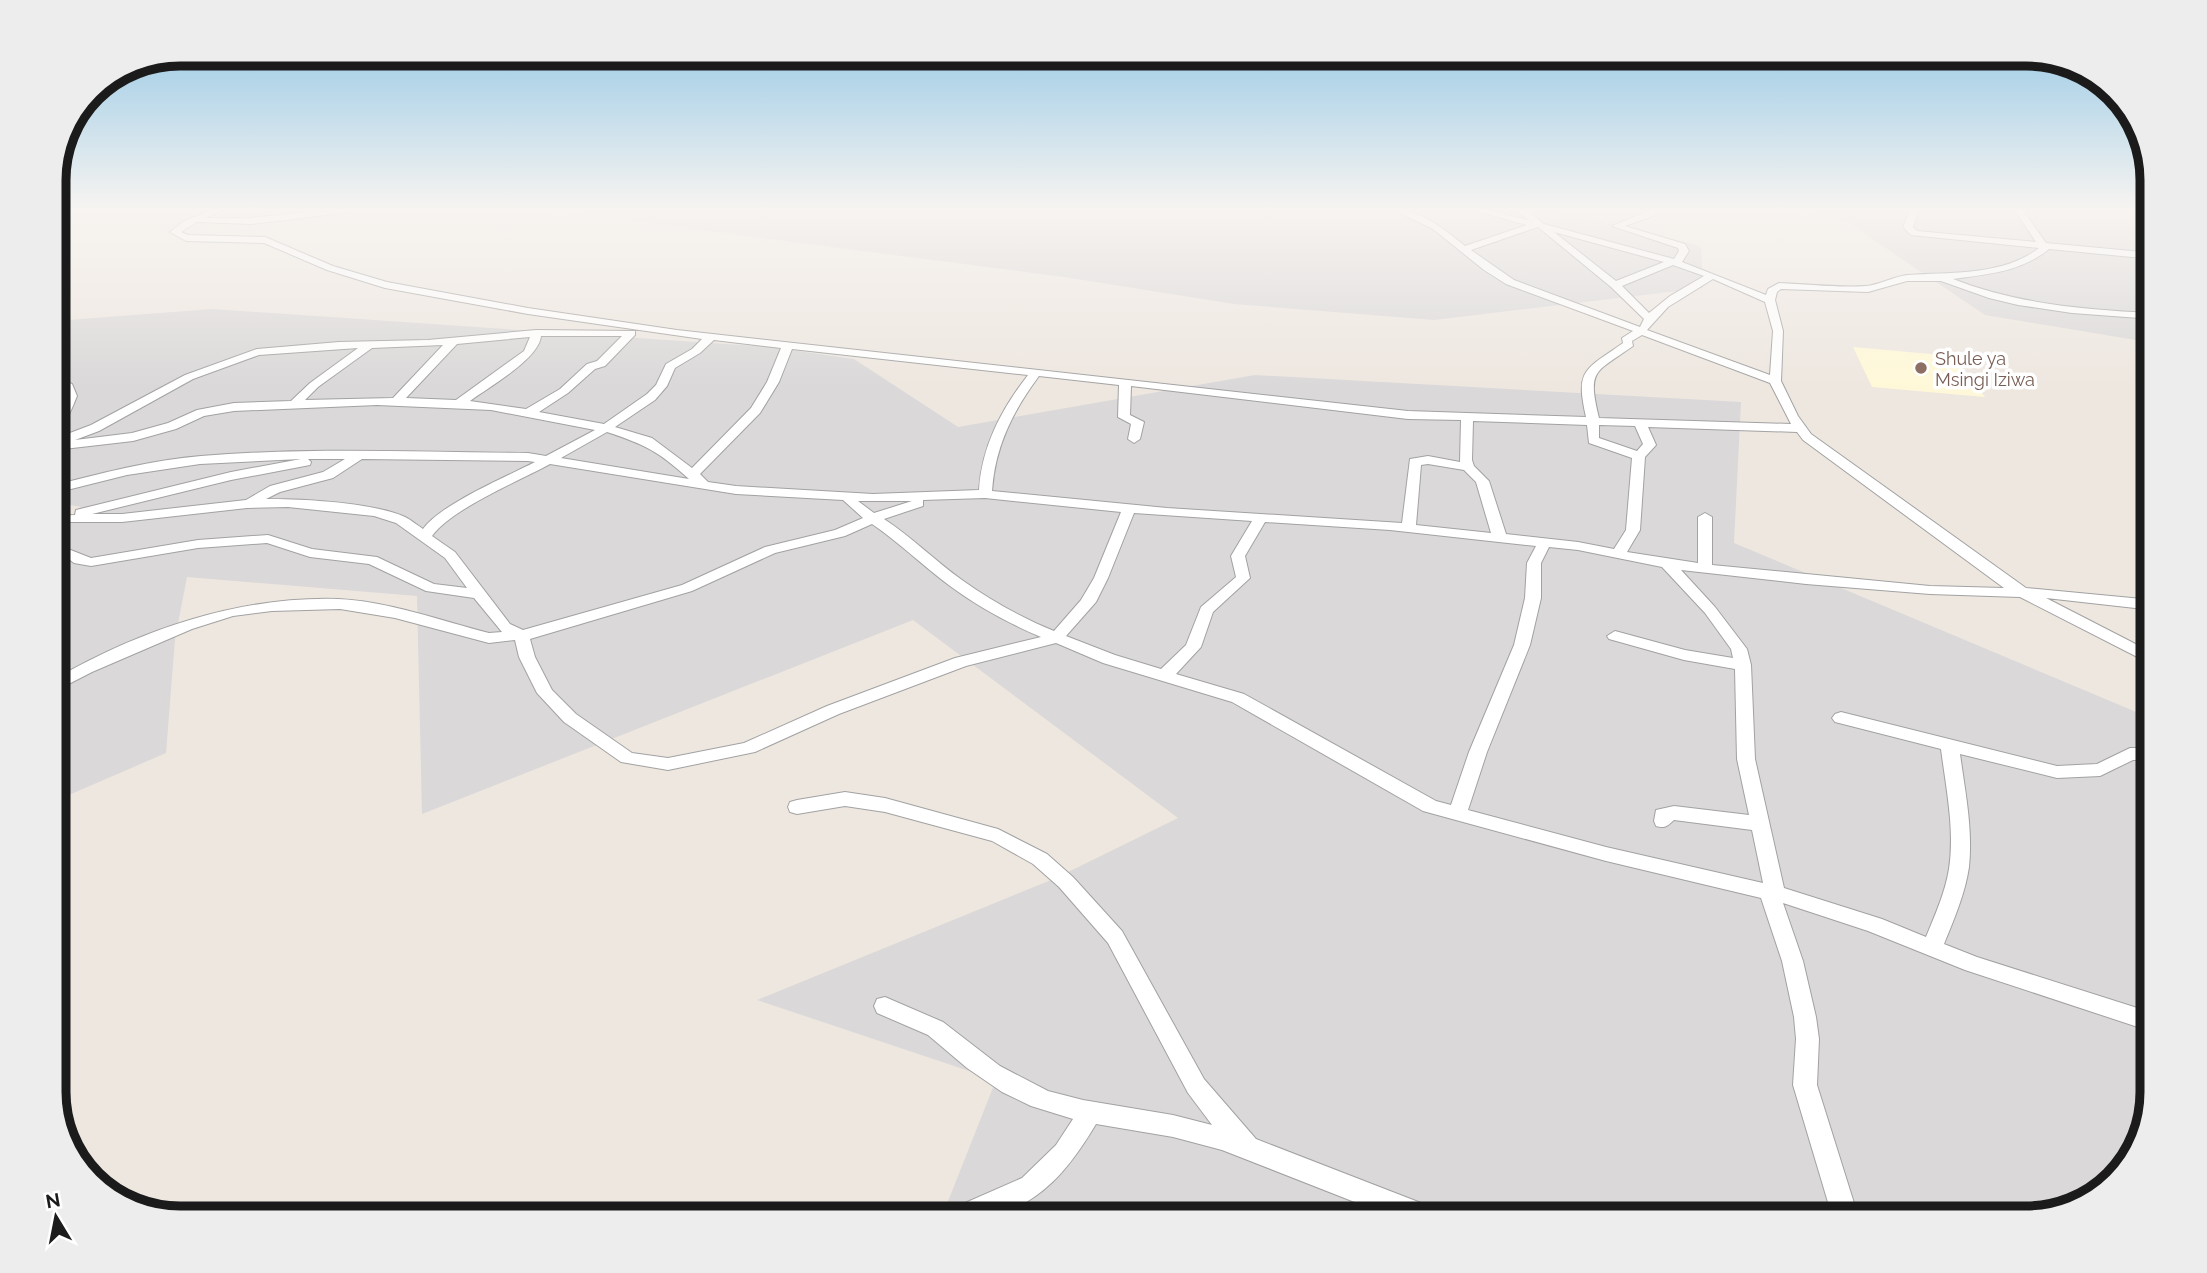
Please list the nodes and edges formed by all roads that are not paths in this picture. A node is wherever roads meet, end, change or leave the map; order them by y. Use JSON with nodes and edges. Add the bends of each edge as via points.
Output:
{"nodes":[{"id":1,"x":331,"y":268,"type":"edge"},
{"id":2,"x":1488,"y":268,"type":"edge"},
{"id":3,"x":1594,"y":268,"type":"edge"},
{"id":4,"x":1660,"y":268,"type":"edge"},
{"id":5,"x":1689,"y":268,"type":"edge"},
{"id":6,"x":1994,"y":268,"type":"edge"},
{"id":7,"x":1711,"y":276,"type":"junction"},
{"id":8,"x":1941,"y":278,"type":"junction"},
{"id":9,"x":1724,"y":281,"type":"junction"},
{"id":10,"x":1615,"y":285,"type":"junction"},
{"id":11,"x":1779,"y":286,"type":"junction"},
{"id":12,"x":1770,"y":300,"type":"junction"},
{"id":13,"x":2140,"y":315,"type":"edge"},
{"id":14,"x":1648,"y":319,"type":"junction"},
{"id":15,"x":1640,"y":331,"type":"junction"},
{"id":16,"x":536,"y":333,"type":"junction"},
{"id":17,"x":631,"y":333,"type":"junction"},
{"id":18,"x":677,"y":333,"type":"junction"},
{"id":19,"x":712,"y":336,"type":"junction"},
{"id":20,"x":453,"y":341,"type":"junction"},
{"id":21,"x":370,"y":344,"type":"junction"},
{"id":22,"x":788,"y":345,"type":"junction"},
{"id":23,"x":1680,"y":346,"type":"junction"},
{"id":24,"x":1035,"y":373,"type":"junction"},
{"id":25,"x":1775,"y":381,"type":"junction"},
{"id":26,"x":1125,"y":382,"type":"junction"},
{"id":27,"x":67,"y":386,"type":"edge"},
{"id":28,"x":397,"y":401,"type":"junction"},
{"id":29,"x":459,"y":404,"type":"junction"},
{"id":30,"x":294,"y":405,"type":"junction"},
{"id":31,"x":67,"y":407,"type":"edge"},
{"id":32,"x":528,"y":414,"type":"junction"},
{"id":33,"x":1467,"y":417,"type":"junction"},
{"id":34,"x":1593,"y":420,"type":"junction"},
{"id":35,"x":1640,"y":423,"type":"junction"},
{"id":36,"x":606,"y":428,"type":"junction"},
{"id":37,"x":1798,"y":428,"type":"junction"},
{"id":38,"x":67,"y":439,"type":"edge"},
{"id":39,"x":1134,"y":439,"type":"dead end"},
{"id":40,"x":67,"y":443,"type":"edge"},
{"id":41,"x":331,"y":456,"type":"junction"},
{"id":42,"x":1639,"y":456,"type":"junction"},
{"id":43,"x":357,"y":457,"type":"junction"},
{"id":44,"x":551,"y":460,"type":"junction"},
{"id":45,"x":1468,"y":467,"type":"junction"},
{"id":46,"x":693,"y":474,"type":"junction"},
{"id":47,"x":704,"y":485,"type":"junction"},
{"id":48,"x":67,"y":486,"type":"edge"},
{"id":49,"x":950,"y":494,"type":"junction"},
{"id":50,"x":985,"y":494,"type":"junction"},
{"id":51,"x":848,"y":497,"type":"junction"},
{"id":52,"x":247,"y":504,"type":"junction"},
{"id":53,"x":1129,"y":509,"type":"junction"},
{"id":54,"x":67,"y":517,"type":"edge"},
{"id":55,"x":1705,"y":517,"type":"dead end"},
{"id":56,"x":875,"y":518,"type":"junction"},
{"id":57,"x":1260,"y":518,"type":"junction"},
{"id":58,"x":67,"y":520,"type":"edge"},
{"id":59,"x":1409,"y":528,"type":"junction"},
{"id":60,"x":425,"y":536,"type":"junction"},
{"id":61,"x":1500,"y":538,"type":"junction"},
{"id":62,"x":1544,"y":543,"type":"junction"},
{"id":63,"x":68,"y":553,"type":"dead end"},
{"id":64,"x":1619,"y":553,"type":"junction"},
{"id":65,"x":1667,"y":564,"type":"junction"},
{"id":66,"x":1705,"y":569,"type":"junction"},
{"id":67,"x":2022,"y":593,"type":"junction"},
{"id":68,"x":479,"y":594,"type":"junction"},
{"id":69,"x":2140,"y":604,"type":"edge"},
{"id":70,"x":522,"y":636,"type":"junction"},
{"id":71,"x":1615,"y":636,"type":"dead end"},
{"id":72,"x":1056,"y":638,"type":"junction"},
{"id":73,"x":2140,"y":653,"type":"edge"},
{"id":74,"x":1743,"y":665,"type":"junction"},
{"id":75,"x":1165,"y":675,"type":"junction"},
{"id":76,"x":67,"y":679,"type":"edge"},
{"id":77,"x":1841,"y":718,"type":"dead end"},
{"id":78,"x":1950,"y":747,"type":"junction"},
{"id":79,"x":2140,"y":754,"type":"edge"},
{"id":80,"x":797,"y":807,"type":"dead end"},
{"id":81,"x":1457,"y":815,"type":"junction"},
{"id":82,"x":1663,"y":821,"type":"dead end"},
{"id":83,"x":1762,"y":824,"type":"junction"},
{"id":84,"x":1772,"y":892,"type":"junction"},
{"id":85,"x":1932,"y":949,"type":"junction"},
{"id":86,"x":884,"y":1006,"type":"dead end"},
{"id":87,"x":2140,"y":1019,"type":"edge"},
{"id":88,"x":1091,"y":1111,"type":"junction"},
{"id":89,"x":1249,"y":1149,"type":"junction"},
{"id":90,"x":988,"y":1206,"type":"edge"},
{"id":91,"x":1395,"y":1206,"type":"edge"},
{"id":92,"x":1842,"y":1206,"type":"edge"}],
"edges":[{"from":1,"to":18,"type":"street","via":[[386,285]]},
{"from":2,"to":15,"type":"street","via":[[1510,282]]},
{"from":3,"to":10,"type":"street"},
{"from":4,"to":10,"type":"street"},
{"from":5,"to":7,"type":"street"},
{"from":6,"to":8,"type":"street"},
{"from":7,"to":9,"type":"street"},
{"from":7,"to":14,"type":"street"},
{"from":8,"to":11,"type":"street","via":[[1906,278],[1861,290]]},
{"from":8,"to":13,"type":"street","via":[[1975,291],[2042,305]]},
{"from":9,"to":11,"type":"street"},
{"from":9,"to":12,"type":"street"},
{"from":10,"to":14,"type":"street"},
{"from":11,"to":12,"type":"street"},
{"from":12,"to":25,"type":"street","via":[[1778,331]]},
{"from":14,"to":15,"type":"street"},
{"from":14,"to":23,"type":"street"},
{"from":15,"to":23,"type":"street"},
{"from":15,"to":34,"type":"street","via":[[1591,372],[1586,390]]},
{"from":16,"to":17,"type":"street"},
{"from":16,"to":20,"type":"street"},
{"from":16,"to":29,"type":"street","via":[[535,343],[524,356]]},
{"from":17,"to":18,"type":"street"},
{"from":17,"to":32,"type":"street","via":[[602,364],[592,365],[565,391]]},
{"from":18,"to":19,"type":"street"},
{"from":19,"to":22,"type":"street"},
{"from":19,"to":36,"type":"street","via":[[696,352],[670,366],[651,397]]},
{"from":20,"to":21,"type":"street"},
{"from":20,"to":28,"type":"street"},
{"from":21,"to":30,"type":"street"},
{"from":21,"to":38,"type":"street","via":[[292,348],[239,357],[160,390]]},
{"from":22,"to":24,"type":"street"},
{"from":22,"to":46,"type":"street","via":[[755,410]]},
{"from":23,"to":25,"type":"street"},
{"from":24,"to":26,"type":"street"},
{"from":24,"to":50,"type":"street","via":[[1002,419],[989,459]]},
{"from":25,"to":37,"type":"street"},
{"from":26,"to":33,"type":"street","via":[[1381,413]]},
{"from":26,"to":39,"type":"street","via":[[1123,413],[1138,422]]},
{"from":27,"to":31,"type":"street","via":[[71,396]]},
{"from":28,"to":29,"type":"street"},
{"from":28,"to":30,"type":"street"},
{"from":29,"to":32,"type":"street"},
{"from":30,"to":40,"type":"street","via":[[213,410],[133,437]]},
{"from":32,"to":36,"type":"street"},
{"from":33,"to":34,"type":"street"},
{"from":33,"to":45,"type":"street"},
{"from":34,"to":35,"type":"street"},
{"from":34,"to":42,"type":"street","via":[[1591,437],[1595,442]]},
{"from":35,"to":37,"type":"street"},
{"from":35,"to":42,"type":"street","via":[[1650,445]]},
{"from":36,"to":44,"type":"street"},
{"from":36,"to":46,"type":"street","via":[[658,446]]},
{"from":37,"to":67,"type":"street"},
{"from":41,"to":43,"type":"street"},
{"from":41,"to":48,"type":"street","via":[[173,462]]},
{"from":41,"to":54,"type":"street"},
{"from":42,"to":64,"type":"street","via":[[1633,530]]},
{"from":43,"to":44,"type":"street"},
{"from":43,"to":52,"type":"street","via":[[328,475],[275,488]]},
{"from":44,"to":47,"type":"street"},
{"from":44,"to":60,"type":"street","via":[[452,511]]},
{"from":45,"to":59,"type":"street","via":[[1415,461]]},
{"from":45,"to":61,"type":"street","via":[[1482,481]]},
{"from":46,"to":47,"type":"street"},
{"from":47,"to":51,"type":"street"},
{"from":49,"to":50,"type":"street"},
{"from":49,"to":51,"type":"street"},
{"from":49,"to":56,"type":"street"},
{"from":50,"to":53,"type":"street"},
{"from":51,"to":56,"type":"street"},
{"from":52,"to":58,"type":"street"},
{"from":52,"to":60,"type":"street","via":[[363,509],[398,519]]},
{"from":53,"to":57,"type":"street"},
{"from":53,"to":72,"type":"street","via":[[1088,602]]},
{"from":55,"to":66,"type":"street"},
{"from":56,"to":70,"type":"street","via":[[840,533],[770,550],[687,588]]},
{"from":56,"to":72,"type":"street","via":[[971,594]]},
{"from":57,"to":59,"type":"street"},
{"from":57,"to":75,"type":"street","via":[[1238,556],[1242,578],[1206,610],[1193,647]]},
{"from":59,"to":61,"type":"street"},
{"from":60,"to":68,"type":"street","via":[[456,561]]},
{"from":61,"to":62,"type":"street"},
{"from":62,"to":64,"type":"street"},
{"from":62,"to":81,"type":"street","via":[[1534,563],[1533,598],[1522,645]]},
{"from":63,"to":68,"type":"street","via":[[91,562],[198,544],[268,539],[310,553],[372,560],[431,588]]},
{"from":64,"to":65,"type":"street"},
{"from":65,"to":66,"type":"street"},
{"from":65,"to":74,"type":"street","via":[[1725,627]]},
{"from":66,"to":67,"type":"street","via":[[1882,586]]},
{"from":67,"to":69,"type":"street"},
{"from":67,"to":73,"type":"street"},
{"from":68,"to":70,"type":"street","via":[[507,630]]},
{"from":70,"to":72,"type":"street","via":[[545,693],[570,718],[628,758],[668,764],[749,748],[946,667]]},
{"from":70,"to":76,"type":"street","via":[[481,637],[340,604],[272,606],[186,626]]},
{"from":71,"to":74,"type":"street"},
{"from":72,"to":75,"type":"street"},
{"from":74,"to":83,"type":"street","via":[[1746,758]]},
{"from":75,"to":81,"type":"street","via":[[1238,698],[1409,796]]},
{"from":77,"to":78,"type":"street"},
{"from":78,"to":79,"type":"street","via":[[2057,772],[2099,770],[2130,754]]},
{"from":78,"to":85,"type":"street","via":[[1959,867]]},
{"from":80,"to":89,"type":"street","via":[[833,799],[858,800],[998,836],[1040,859],[1115,937],[1196,1086]]},
{"from":81,"to":84,"type":"street"},
{"from":82,"to":83,"type":"street","via":[[1663,815],[1674,813]]},
{"from":83,"to":84,"type":"street"},
{"from":84,"to":85,"type":"street","via":[[1848,915]]},
{"from":84,"to":92,"type":"street","via":[[1807,1033],[1802,1067],[1805,1085]]},
{"from":85,"to":87,"type":"street"},
{"from":86,"to":88,"type":"street","via":[[933,1027],[978,1063],[1023,1090],[1049,1102]]},
{"from":88,"to":89,"type":"street","via":[[1191,1130]]},
{"from":88,"to":90,"type":"street","via":[[1065,1153],[1031,1187]]},
{"from":89,"to":91,"type":"street"}]}
